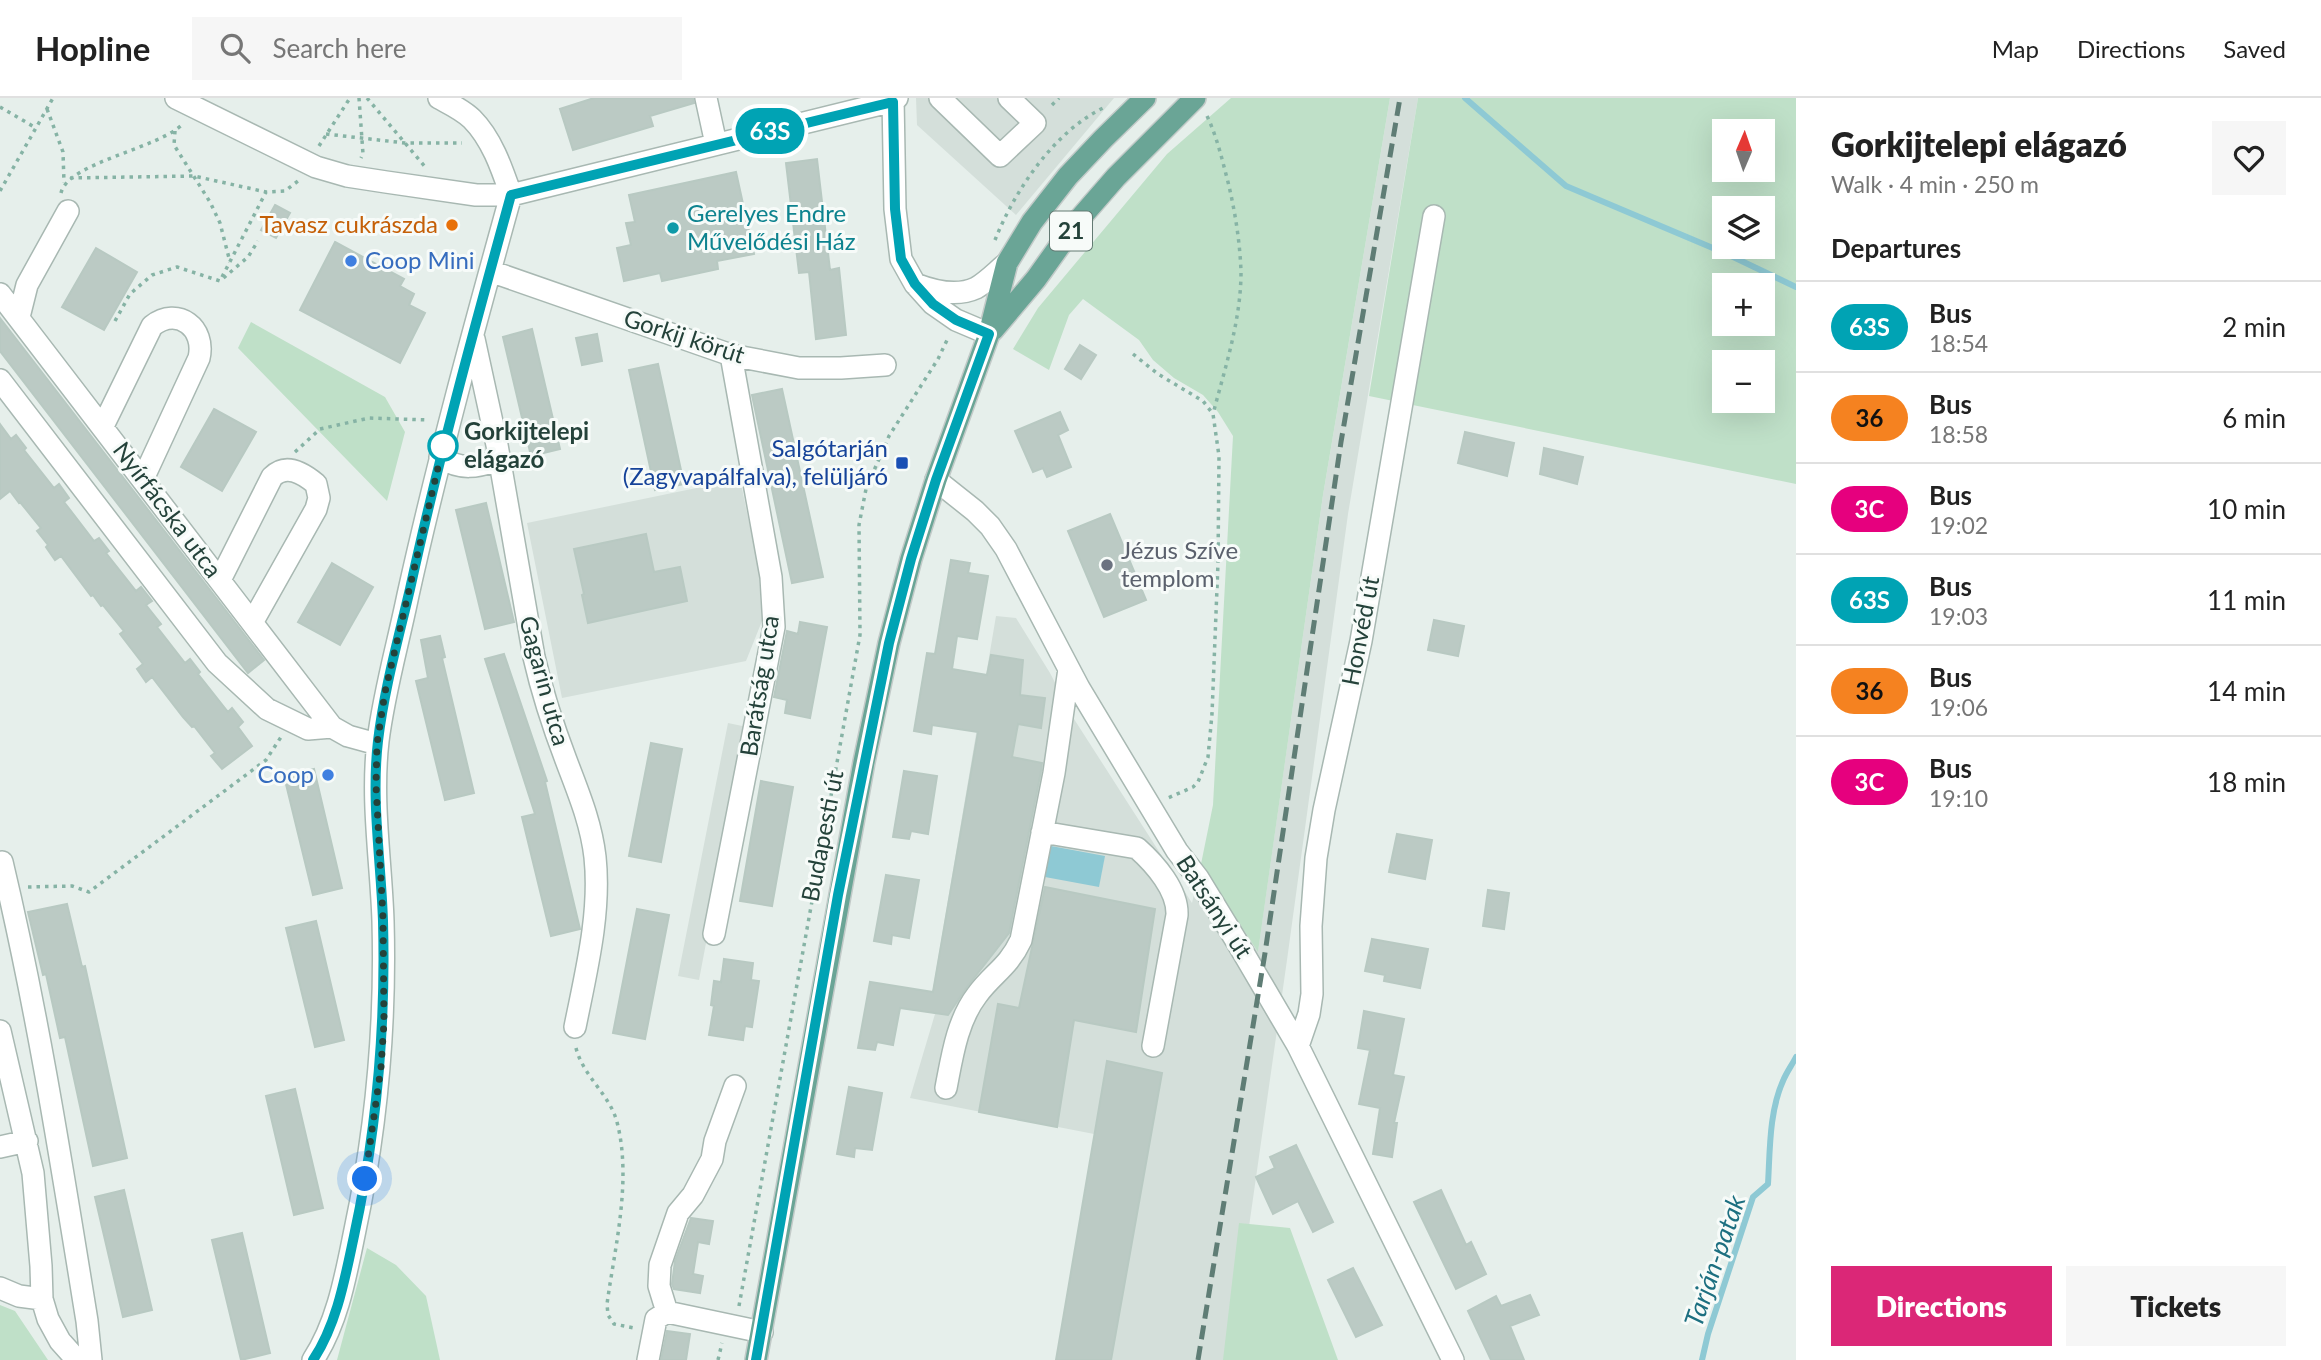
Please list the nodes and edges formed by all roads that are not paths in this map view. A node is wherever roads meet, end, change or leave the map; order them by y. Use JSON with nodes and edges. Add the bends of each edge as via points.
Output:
{"nodes":[{"id":1,"x":439,"y":98,"type":"edge"},
{"id":2,"x":706,"y":98,"type":"edge"},
{"id":3,"x":940,"y":98,"type":"edge"},
{"id":4,"x":1009,"y":98,"type":"edge"},
{"id":5,"x":894,"y":99,"type":"edge"},
{"id":6,"x":1199,"y":102,"type":"edge"},
{"id":7,"x":185,"y":103,"type":"edge"},
{"id":8,"x":1140,"y":103,"type":"edge"},
{"id":9,"x":716,"y":144,"type":"junction"},
{"id":10,"x":511,"y":195,"type":"junction"},
{"id":11,"x":68,"y":211,"type":"road end"},
{"id":12,"x":1434,"y":216,"type":"dead end"},
{"id":13,"x":1007,"y":263,"type":"junction"},
{"id":14,"x":490,"y":271,"type":"junction"},
{"id":15,"x":915,"y":284,"type":"junction"},
{"id":16,"x":0,"y":294,"type":"edge"},
{"id":17,"x":19,"y":317,"type":"junction"},
{"id":18,"x":472,"y":332,"type":"junction"},
{"id":19,"x":989,"y":334,"type":"junction"},
{"id":20,"x":731,"y":355,"type":"junction"},
{"id":21,"x":885,"y":365,"type":"dead end"},
{"id":22,"x":3,"y":391,"type":"edge"},
{"id":23,"x":103,"y":426,"type":"junction"},
{"id":24,"x":440,"y":457,"type":"junction"},
{"id":25,"x":499,"y":460,"type":"junction"},
{"id":26,"x":143,"y":479,"type":"junction"},
{"id":27,"x":936,"y":480,"type":"junction"},
{"id":28,"x":220,"y":580,"type":"junction"},
{"id":29,"x":253,"y":621,"type":"junction"},
{"id":30,"x":1069,"y":669,"type":"junction"},
{"id":31,"x":332,"y":727,"type":"junction"},
{"id":32,"x":377,"y":744,"type":"junction"},
{"id":33,"x":1042,"y":832,"type":"junction"},
{"id":34,"x":2,"y":862,"type":"dead end"},
{"id":35,"x":714,"y":934,"type":"dead end"},
{"id":36,"x":575,"y":1027,"type":"road end"},
{"id":37,"x":0,"y":1031,"type":"edge"},
{"id":38,"x":1153,"y":1046,"type":"dead end"},
{"id":39,"x":1298,"y":1046,"type":"junction"},
{"id":40,"x":735,"y":1086,"type":"dead end"},
{"id":41,"x":946,"y":1088,"type":"dead end"},
{"id":42,"x":27,"y":1141,"type":"junction"},
{"id":43,"x":0,"y":1147,"type":"edge"},
{"id":44,"x":0,"y":1288,"type":"edge"},
{"id":45,"x":42,"y":1299,"type":"junction"},
{"id":46,"x":667,"y":1312,"type":"junction"},
{"id":47,"x":762,"y":1332,"type":"junction"},
{"id":48,"x":77,"y":1360,"type":"edge"},
{"id":49,"x":91,"y":1360,"type":"edge"},
{"id":50,"x":313,"y":1360,"type":"edge"},
{"id":51,"x":648,"y":1360,"type":"edge"},
{"id":52,"x":756,"y":1360,"type":"edge"},
{"id":53,"x":1453,"y":1360,"type":"edge"}],
"edges":[{"from":1,"to":10,"type":"street","via":[[482,130]]},
{"from":2,"to":9,"type":"street"},
{"from":3,"to":4,"type":"street","via":[[1000,156],[1035,123]]},
{"from":5,"to":9,"type":"street"},
{"from":5,"to":15,"type":"street","via":[[895,209],[901,259]]},
{"from":6,"to":19,"type":"main road","number":"21","via":[[1159,132],[1076,223]]},
{"from":7,"to":10,"type":"street","via":[[317,157],[347,176],[476,195]]},
{"from":8,"to":13,"type":"main road","name":"Budapesti út","number":"21","via":[[1068,176]]},
{"from":9,"to":10,"type":"street"},
{"from":10,"to":14,"type":"street"},
{"from":11,"to":17,"type":"street","via":[[27,285]]},
{"from":12,"to":39,"type":"street","name":"Honvéd út","via":[[1361,641],[1316,858],[1312,994]]},
{"from":13,"to":15,"type":"street","name":"Budapesti út","via":[[975,288],[935,291]]},
{"from":13,"to":19,"type":"main road","name":"Budapesti út","number":"21"},
{"from":14,"to":18,"type":"street"},
{"from":14,"to":20,"type":"street","name":"Gorkij körút"},
{"from":15,"to":19,"type":"street","via":[[943,313]]},
{"from":16,"to":17,"type":"street","name":"Nyírfácska utca"},
{"from":17,"to":23,"type":"street","name":"Nyírfácska utca"},
{"from":18,"to":24,"type":"street"},
{"from":18,"to":25,"type":"street","name":"Gagarin utca"},
{"from":19,"to":27,"type":"main road","name":"Budapesti út","number":"21"},
{"from":20,"to":21,"type":"street","name":"Gorkij körút","via":[[799,368]]},
{"from":20,"to":35,"type":"street","name":"Barátság utca","via":[[771,577],[774,627]]},
{"from":22,"to":31,"type":"street","via":[[217,663],[267,709],[308,729]]},
{"from":23,"to":26,"type":"street","name":"Nyírfácska utca"},
{"from":23,"to":26,"type":"street","via":[[152,326],[170,317],[192,325],[199,341],[198,358]]},
{"from":24,"to":25,"type":"street","via":[[462,467]]},
{"from":24,"to":32,"type":"street"},
{"from":25,"to":36,"type":"street","name":"Gagarin utca","via":[[537,670],[581,796],[595,858],[592,932]]},
{"from":26,"to":28,"type":"street","name":"Nyírfácska utca"},
{"from":27,"to":30,"type":"street","name":"Batsányi út","via":[[990,526]]},
{"from":27,"to":47,"type":"main road","name":"Budapesti út","number":"21","via":[[889,643],[864,762]]},
{"from":28,"to":29,"type":"street","name":"Nyírfácska utca"},
{"from":28,"to":29,"type":"street","via":[[272,477],[286,469],[316,484],[316,509]]},
{"from":29,"to":31,"type":"street","name":"Nyírfácska utca"},
{"from":30,"to":33,"type":"street"},
{"from":30,"to":39,"type":"street","name":"Batsányi út"},
{"from":31,"to":32,"type":"street"},
{"from":32,"to":50,"type":"street","via":[[384,972],[381,1067],[344,1283]]},
{"from":33,"to":38,"type":"street","via":[[1137,848],[1175,898],[1177,915]]},
{"from":33,"to":41,"type":"street","via":[[1021,940],[1013,957],[978,993],[964,1015]]},
{"from":34,"to":49,"type":"street","via":[[64,1182]]},
{"from":37,"to":42,"type":"street"},
{"from":39,"to":53,"type":"street","name":"Batsányi út"},
{"from":40,"to":46,"type":"street","via":[[712,1159],[678,1213],[660,1265],[659,1286]]},
{"from":42,"to":43,"type":"street"},
{"from":42,"to":45,"type":"street"},
{"from":44,"to":45,"type":"street"},
{"from":45,"to":48,"type":"street","via":[[60,1341]]},
{"from":46,"to":47,"type":"street"},
{"from":46,"to":51,"type":"street","via":[[656,1319]]},
{"from":47,"to":52,"type":"main road","name":"Budapesti út","number":"21"}]}
